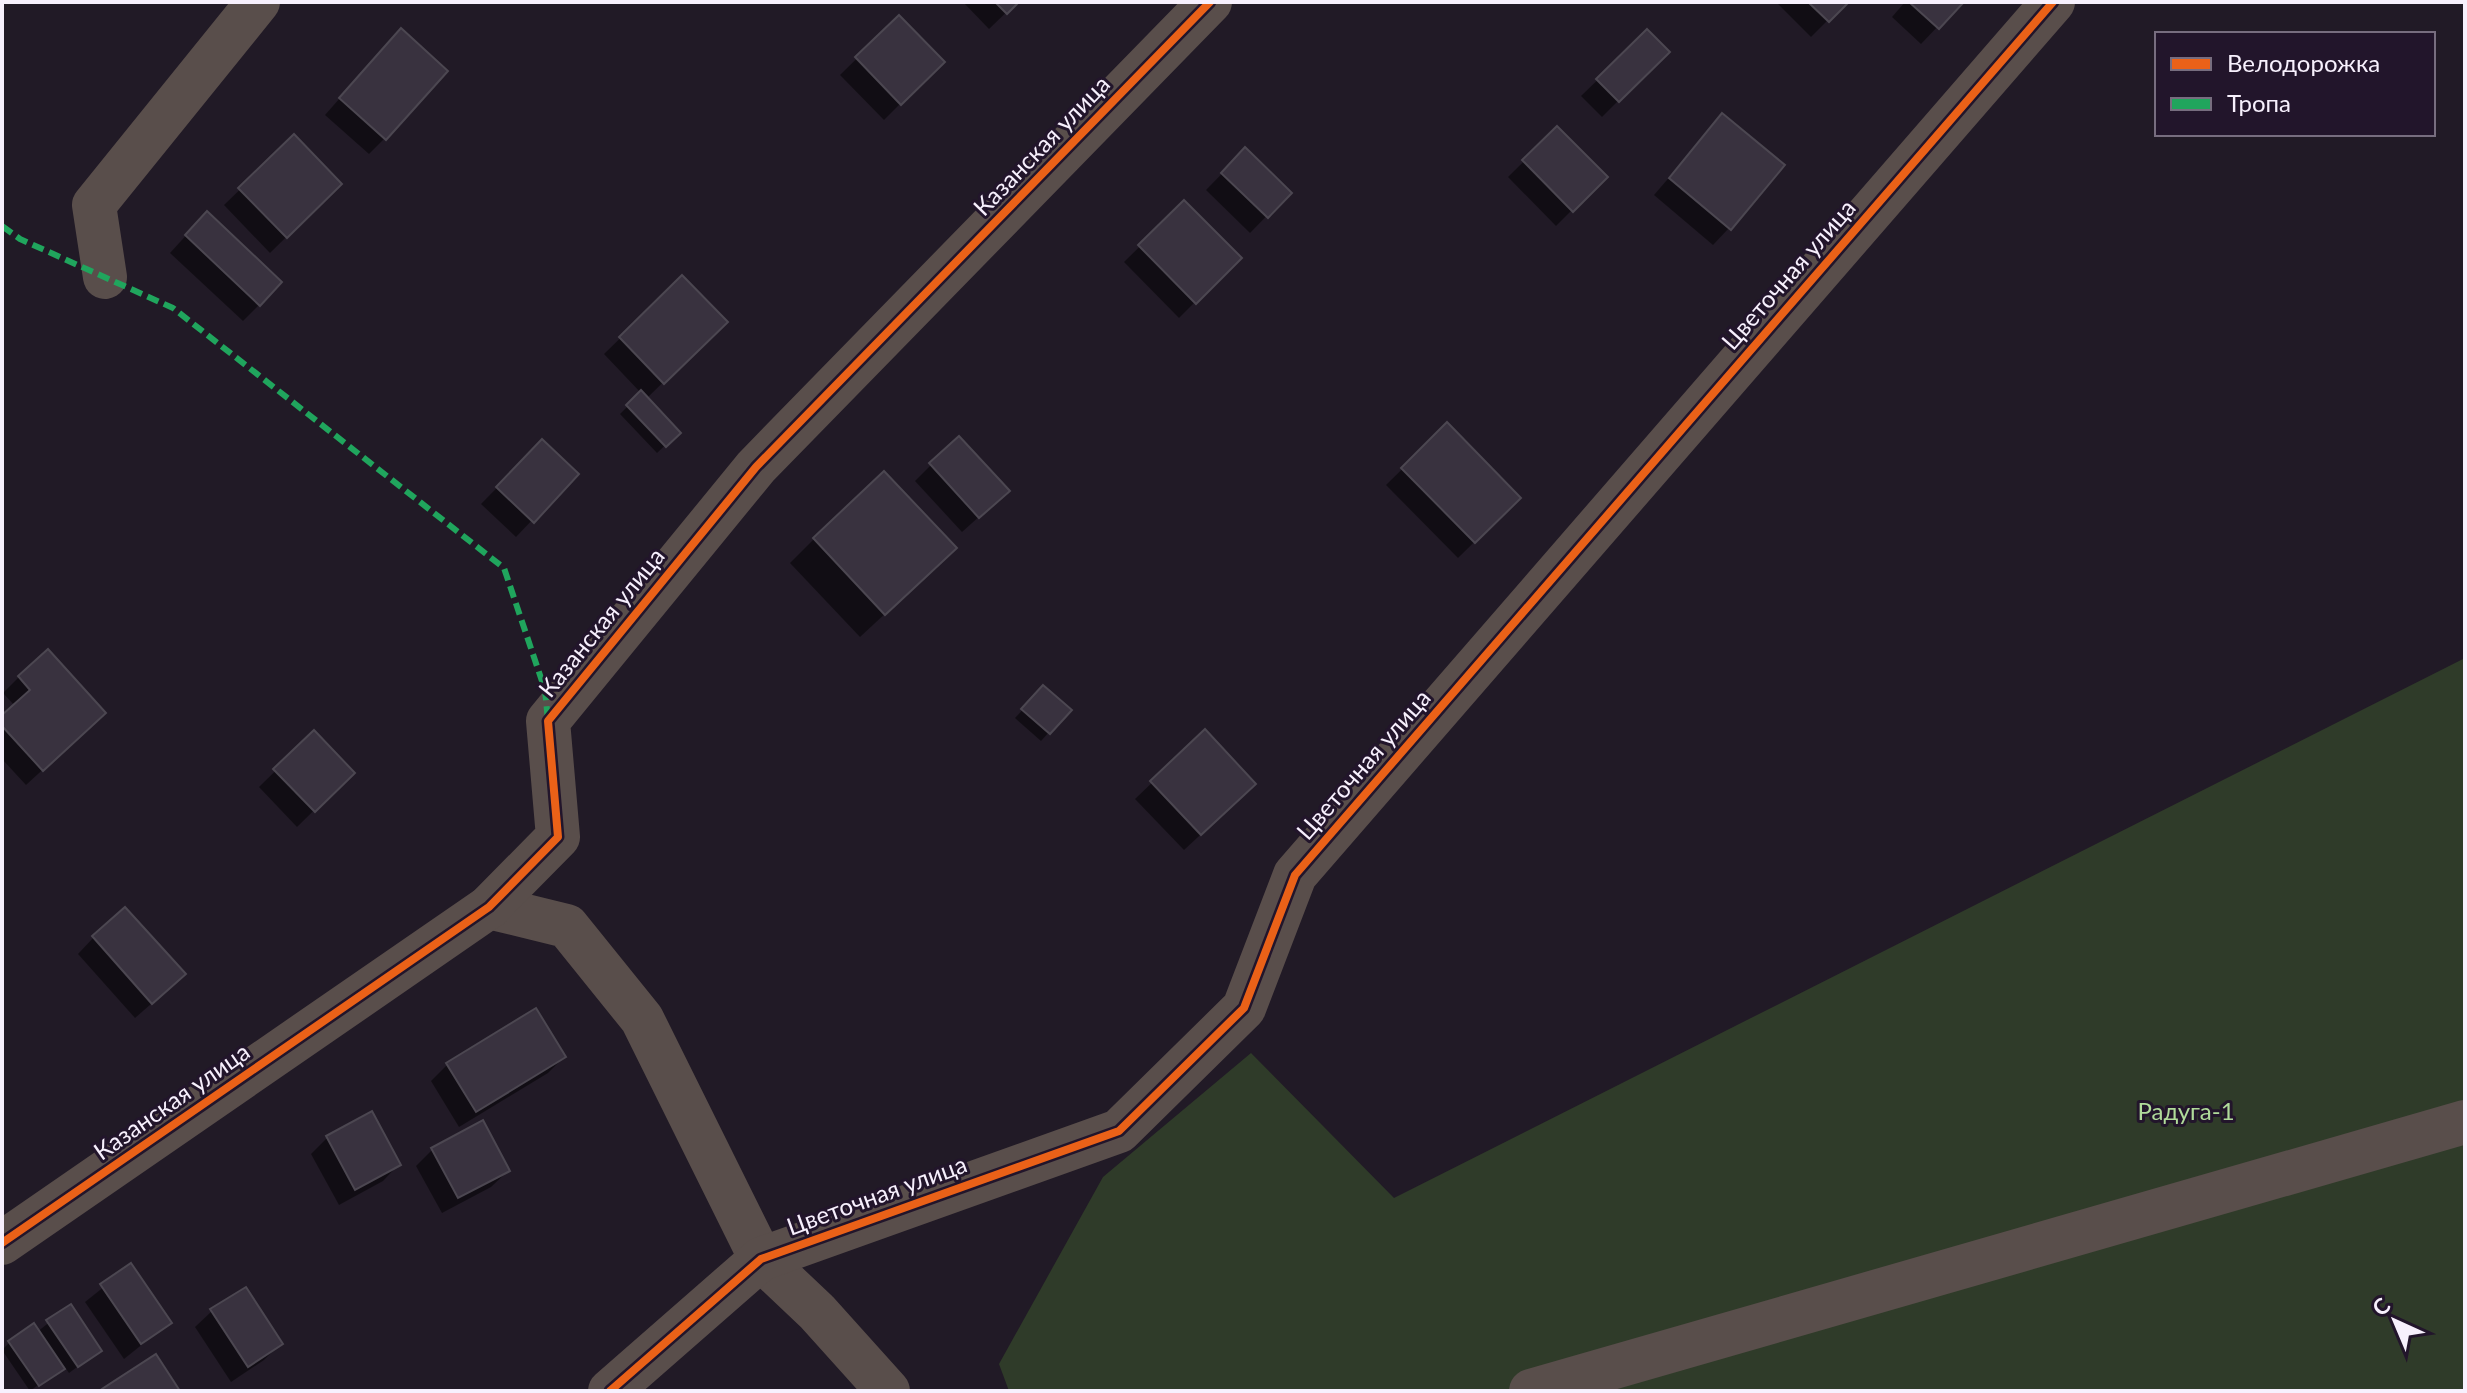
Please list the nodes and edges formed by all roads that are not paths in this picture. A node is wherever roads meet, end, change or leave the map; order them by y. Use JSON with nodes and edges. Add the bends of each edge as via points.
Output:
{"nodes":[{"id":1,"x":258,"y":2,"type":"edge"},
{"id":2,"x":1210,"y":2,"type":"edge"},
{"id":3,"x":2053,"y":2,"type":"edge"},
{"id":4,"x":105,"y":277,"type":"dead end"},
{"id":5,"x":489,"y":907,"type":"junction"},
{"id":6,"x":2465,"y":1122,"type":"edge"},
{"id":7,"x":2,"y":1243,"type":"edge"},
{"id":8,"x":761,"y":1259,"type":"junction"},
{"id":9,"x":610,"y":1391,"type":"edge"},
{"id":10,"x":888,"y":1391,"type":"edge"},
{"id":11,"x":1531,"y":1391,"type":"edge"}],
"edges":[{"from":1,"to":4,"type":"street","via":[[94,205]]},
{"from":2,"to":5,"type":"street","name":"Казанская улица","via":[[756,467],[548,721],[558,837]]},
{"from":3,"to":8,"type":"street","name":"Цветочная улица","via":[[1295,875],[1244,1008],[1119,1131]]},
{"from":5,"to":7,"type":"street","name":"Казанская улица"},
{"from":5,"to":8,"type":"street","via":[[567,926],[642,1019]]},
{"from":6,"to":11,"type":"street"},
{"from":8,"to":9,"type":"street","name":"Цветочная улица"},
{"from":8,"to":10,"type":"street"}]}
